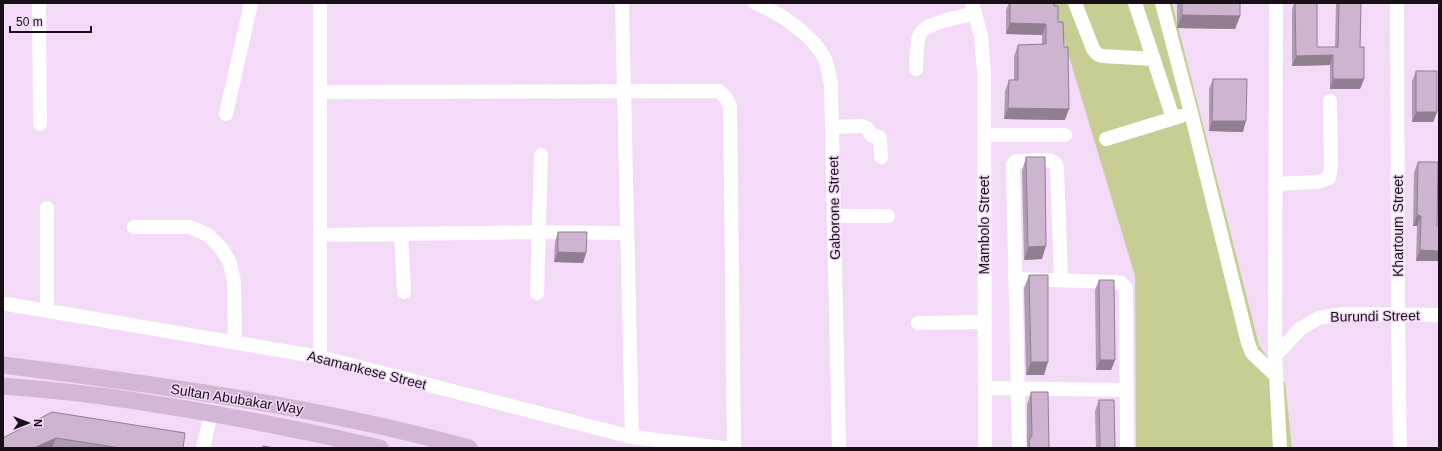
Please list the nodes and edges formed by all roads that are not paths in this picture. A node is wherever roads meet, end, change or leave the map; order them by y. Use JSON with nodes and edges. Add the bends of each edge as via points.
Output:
{"nodes":[{"id":1,"x":39,"y":3,"type":"edge"},
{"id":2,"x":251,"y":3,"type":"edge"},
{"id":3,"x":320,"y":3,"type":"edge"},
{"id":4,"x":622,"y":3,"type":"edge"},
{"id":5,"x":755,"y":3,"type":"edge"},
{"id":6,"x":1075,"y":3,"type":"edge"},
{"id":7,"x":1135,"y":3,"type":"edge"},
{"id":8,"x":1162,"y":3,"type":"edge"},
{"id":9,"x":1276,"y":3,"type":"edge"},
{"id":10,"x":1397,"y":3,"type":"edge"},
{"id":11,"x":974,"y":8,"type":"edge"},
{"id":12,"x":1154,"y":59,"type":"junction"},
{"id":13,"x":916,"y":69,"type":"dead end"},
{"id":14,"x":624,"y":91,"type":"junction"},
{"id":15,"x":320,"y":92,"type":"junction"},
{"id":16,"x":1330,"y":100,"type":"dead end"},
{"id":17,"x":1191,"y":112,"type":"junction"},
{"id":18,"x":226,"y":114,"type":"dead end"},
{"id":19,"x":1173,"y":118,"type":"junction"},
{"id":20,"x":40,"y":124,"type":"dead end"},
{"id":21,"x":832,"y":127,"type":"junction"},
{"id":22,"x":984,"y":135,"type":"junction"},
{"id":23,"x":1065,"y":135,"type":"dead end"},
{"id":24,"x":1106,"y":138,"type":"dead end"},
{"id":25,"x":541,"y":155,"type":"dead end"},
{"id":26,"x":881,"y":157,"type":"dead end"},
{"id":27,"x":1276,"y":184,"type":"junction"},
{"id":28,"x":47,"y":208,"type":"dead end"},
{"id":29,"x":834,"y":216,"type":"junction"},
{"id":30,"x":888,"y":216,"type":"dead end"},
{"id":31,"x":134,"y":226,"type":"dead end"},
{"id":32,"x":538,"y":232,"type":"junction"},
{"id":33,"x":627,"y":233,"type":"junction"},
{"id":34,"x":401,"y":234,"type":"junction"},
{"id":35,"x":320,"y":235,"type":"junction"},
{"id":36,"x":1015,"y":279,"type":"junction"},
{"id":37,"x":1061,"y":280,"type":"junction"},
{"id":38,"x":404,"y":292,"type":"dead end"},
{"id":39,"x":537,"y":293,"type":"dead end"},
{"id":40,"x":7,"y":304,"type":"dead end"},
{"id":41,"x":47,"y":311,"type":"junction"},
{"id":42,"x":1398,"y":314,"type":"junction"},
{"id":43,"x":1439,"y":315,"type":"edge"},
{"id":44,"x":985,"y":322,"type":"junction"},
{"id":45,"x":918,"y":323,"type":"dead end"},
{"id":46,"x":235,"y":342,"type":"junction"},
{"id":47,"x":1275,"y":356,"type":"junction"},
{"id":48,"x":320,"y":357,"type":"junction"},
{"id":49,"x":3,"y":364,"type":"edge"},
{"id":50,"x":1275,"y":375,"type":"junction"},
{"id":51,"x":3,"y":386,"type":"edge"},
{"id":52,"x":985,"y":388,"type":"junction"},
{"id":53,"x":1018,"y":389,"type":"junction"},
{"id":54,"x":1126,"y":390,"type":"junction"},
{"id":55,"x":211,"y":414,"type":"junction"},
{"id":56,"x":632,"y":436,"type":"junction"},
{"id":57,"x":203,"y":448,"type":"edge"},
{"id":58,"x":380,"y":448,"type":"edge"},
{"id":59,"x":469,"y":448,"type":"edge"},
{"id":60,"x":724,"y":448,"type":"edge"},
{"id":61,"x":734,"y":448,"type":"edge"},
{"id":62,"x":839,"y":448,"type":"edge"},
{"id":63,"x":985,"y":448,"type":"edge"},
{"id":64,"x":1018,"y":448,"type":"edge"},
{"id":65,"x":1127,"y":448,"type":"edge"},
{"id":66,"x":1280,"y":448,"type":"edge"},
{"id":67,"x":1400,"y":448,"type":"edge"}],
"edges":[{"from":1,"to":20,"type":"street"},
{"from":2,"to":18,"type":"street"},
{"from":3,"to":15,"type":"street"},
{"from":4,"to":14,"type":"street"},
{"from":5,"to":21,"type":"street","name":"Gaborone Street","via":[[788,22],[812,40],[825,60],[831,84]]},
{"from":6,"to":12,"type":"street","via":[[1092,49],[1097,54]]},
{"from":7,"to":12,"type":"street"},
{"from":8,"to":17,"type":"street"},
{"from":9,"to":27,"type":"street"},
{"from":10,"to":42,"type":"street","name":"Khartoum Street"},
{"from":11,"to":13,"type":"street","via":[[925,29],[919,35]]},
{"from":11,"to":22,"type":"street","name":"Mambolo Street","via":[[981,36],[984,72]]},
{"from":12,"to":19,"type":"street"},
{"from":14,"to":15,"type":"street"},
{"from":14,"to":33,"type":"street"},
{"from":14,"to":61,"type":"street","via":[[719,91],[730,106]]},
{"from":15,"to":35,"type":"street"},
{"from":16,"to":27,"type":"street","via":[[1331,167],[1328,178],[1318,182]]},
{"from":17,"to":19,"type":"street"},
{"from":17,"to":50,"type":"street","via":[[1248,343],[1252,353]]},
{"from":19,"to":24,"type":"street"},
{"from":21,"to":26,"type":"street","via":[[865,127],[872,136],[879,137]]},
{"from":21,"to":29,"type":"street","name":"Gaborone Street"},
{"from":22,"to":23,"type":"street"},
{"from":22,"to":44,"type":"street","name":"Mambolo Street"},
{"from":25,"to":32,"type":"street"},
{"from":27,"to":47,"type":"street"},
{"from":28,"to":41,"type":"street"},
{"from":29,"to":30,"type":"street"},
{"from":29,"to":62,"type":"street","name":"Gaborone Street"},
{"from":31,"to":46,"type":"street","via":[[190,227],[208,235],[222,248],[230,263],[234,282]]},
{"from":32,"to":33,"type":"street"},
{"from":32,"to":34,"type":"street"},
{"from":32,"to":39,"type":"street"},
{"from":33,"to":56,"type":"street"},
{"from":34,"to":35,"type":"street"},
{"from":34,"to":38,"type":"street"},
{"from":35,"to":48,"type":"street"},
{"from":36,"to":37,"type":"street"},
{"from":36,"to":37,"type":"street","via":[[1013,165],[1020,160],[1050,160],[1057,167]]},
{"from":36,"to":53,"type":"street"},
{"from":37,"to":54,"type":"street","via":[[1115,282],[1126,288]]},
{"from":40,"to":41,"type":"street","name":"Asamankese Street"},
{"from":41,"to":46,"type":"street","name":"Asamankese Street"},
{"from":42,"to":43,"type":"street","name":"Burundi Street"},
{"from":42,"to":47,"type":"street","name":"Burundi Street","via":[[1342,314],[1319,318],[1300,329]]},
{"from":42,"to":67,"type":"street","name":"Khartoum Street"},
{"from":44,"to":45,"type":"street"},
{"from":44,"to":52,"type":"street","name":"Mambolo Street"},
{"from":46,"to":48,"type":"street","name":"Asamankese Street"},
{"from":47,"to":50,"type":"street"},
{"from":48,"to":56,"type":"street","name":"Asamankese Street"},
{"from":49,"to":59,"type":"main road","name":"Sultan Abubakar Way","via":[[220,395],[310,411]]},
{"from":50,"to":66,"type":"street"},
{"from":51,"to":55,"type":"main road","name":"Sultan Abubakar Way","via":[[108,397]]},
{"from":52,"to":53,"type":"street"},
{"from":52,"to":63,"type":"street","name":"Mambolo Street"},
{"from":53,"to":54,"type":"street"},
{"from":53,"to":64,"type":"street"},
{"from":54,"to":65,"type":"street"},
{"from":55,"to":57,"type":"street"},
{"from":55,"to":58,"type":"main road","name":"Sultan Abubakar Way","via":[[307,431]]},
{"from":56,"to":60,"type":"street","name":"Asamankese Street"}]}
